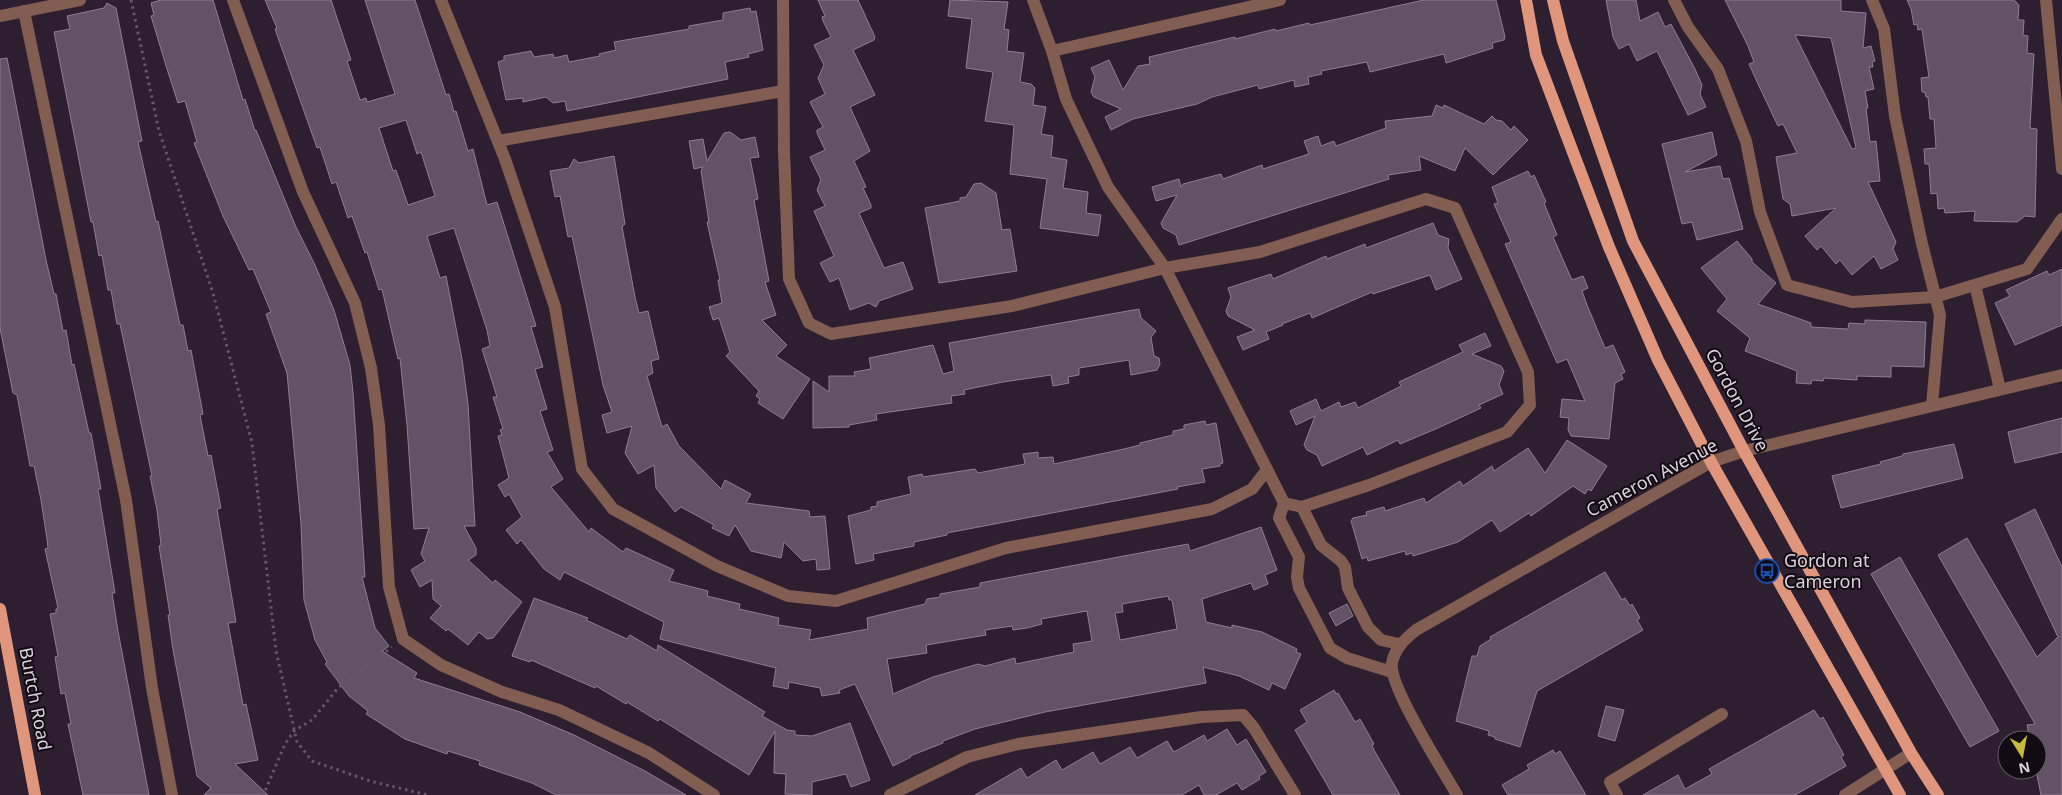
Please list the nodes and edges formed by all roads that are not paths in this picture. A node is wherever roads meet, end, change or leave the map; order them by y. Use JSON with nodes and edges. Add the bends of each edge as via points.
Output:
{"nodes":[{"id":1,"x":80,"y":0,"type":"edge"},
{"id":2,"x":233,"y":0,"type":"edge"},
{"id":3,"x":441,"y":0,"type":"edge"},
{"id":4,"x":783,"y":0,"type":"edge"},
{"id":5,"x":1033,"y":0,"type":"edge"},
{"id":6,"x":1280,"y":0,"type":"edge"},
{"id":7,"x":1526,"y":0,"type":"edge"},
{"id":8,"x":1553,"y":0,"type":"edge"},
{"id":9,"x":1674,"y":0,"type":"edge"},
{"id":10,"x":1872,"y":0,"type":"edge"},
{"id":11,"x":2046,"y":0,"type":"edge"},
{"id":12,"x":24,"y":11,"type":"junction"},
{"id":13,"x":0,"y":16,"type":"edge"},
{"id":14,"x":1052,"y":51,"type":"junction"},
{"id":15,"x":784,"y":91,"type":"junction"},
{"id":16,"x":498,"y":141,"type":"junction"},
{"id":17,"x":2062,"y":169,"type":"edge"},
{"id":18,"x":2062,"y":219,"type":"edge"},
{"id":19,"x":1165,"y":268,"type":"junction"},
{"id":20,"x":1975,"y":285,"type":"junction"},
{"id":21,"x":1935,"y":297,"type":"junction"},
{"id":22,"x":2062,"y":375,"type":"edge"},
{"id":23,"x":2000,"y":389,"type":"junction"},
{"id":24,"x":1932,"y":405,"type":"junction"},
{"id":25,"x":1744,"y":451,"type":"junction"},
{"id":26,"x":1712,"y":462,"type":"junction"},
{"id":27,"x":1267,"y":470,"type":"junction"},
{"id":28,"x":1284,"y":503,"type":"junction"},
{"id":29,"x":1302,"y":507,"type":"junction"},
{"id":30,"x":0,"y":609,"type":"edge"},
{"id":31,"x":1399,"y":644,"type":"junction"},
{"id":32,"x":1392,"y":672,"type":"junction"},
{"id":33,"x":1722,"y":714,"type":"dead end"},
{"id":34,"x":1911,"y":753,"type":"junction"},
{"id":35,"x":1886,"y":769,"type":"junction"},
{"id":36,"x":35,"y":795,"type":"edge"},
{"id":37,"x":172,"y":795,"type":"edge"},
{"id":38,"x":714,"y":795,"type":"edge"},
{"id":39,"x":890,"y":795,"type":"edge"},
{"id":40,"x":1296,"y":795,"type":"edge"},
{"id":41,"x":1457,"y":795,"type":"edge"},
{"id":42,"x":1617,"y":795,"type":"edge"},
{"id":43,"x":1845,"y":795,"type":"edge"},
{"id":44,"x":1900,"y":795,"type":"edge"},
{"id":45,"x":1938,"y":795,"type":"edge"}],
"edges":[{"from":1,"to":12,"type":"street"},
{"from":2,"to":38,"type":"street","via":[[303,192],[355,303],[371,368],[379,425],[389,588],[403,639],[442,665],[502,692],[559,710],[649,752]]},
{"from":3,"to":16,"type":"street"},
{"from":4,"to":15,"type":"street"},
{"from":5,"to":14,"type":"street"},
{"from":6,"to":14,"type":"street"},
{"from":7,"to":26,"type":"main road","via":[[1536,55],[1610,247],[1658,360]]},
{"from":8,"to":25,"type":"main road","name":"Gordon Drive","via":[[1563,41],[1633,241]]},
{"from":9,"to":21,"type":"street","via":[[1688,27],[1718,69],[1746,141],[1760,212],[1787,285],[1852,302]]},
{"from":10,"to":21,"type":"street","via":[[1884,29],[1895,116]]},
{"from":11,"to":17,"type":"street"},
{"from":12,"to":13,"type":"street"},
{"from":12,"to":37,"type":"street","via":[[126,500],[152,688]]},
{"from":14,"to":19,"type":"street","via":[[1066,99],[1108,186]]},
{"from":15,"to":16,"type":"street"},
{"from":15,"to":19,"type":"street","via":[[789,279],[809,324],[831,334],[1012,306]]},
{"from":16,"to":27,"type":"street","via":[[555,307],[582,469],[613,509],[726,570],[788,596],[836,601],[1006,548],[1212,509],[1252,489]]},
{"from":18,"to":20,"type":"street","via":[[2027,268]]},
{"from":19,"to":27,"type":"street"},
{"from":19,"to":29,"type":"street","via":[[1260,252],[1426,199],[1455,208],[1528,372],[1530,405],[1507,432]]},
{"from":20,"to":21,"type":"street"},
{"from":20,"to":23,"type":"street"},
{"from":21,"to":24,"type":"street","via":[[1940,315]]},
{"from":22,"to":23,"type":"street","name":"Cameron Avenue"},
{"from":23,"to":24,"type":"street","name":"Cameron Avenue"},
{"from":24,"to":25,"type":"street","name":"Cameron Avenue"},
{"from":25,"to":26,"type":"street","name":"Cameron Avenue"},
{"from":25,"to":34,"type":"main road","name":"Gordon Drive"},
{"from":26,"to":31,"type":"street","name":"Cameron Avenue","via":[[1416,630]]},
{"from":26,"to":35,"type":"main road"},
{"from":27,"to":28,"type":"street"},
{"from":28,"to":29,"type":"street"},
{"from":28,"to":32,"type":"street","via":[[1280,518],[1299,557],[1299,588],[1330,648],[1347,658]]},
{"from":29,"to":31,"type":"street","via":[[1321,544],[1345,568],[1348,588],[1368,627],[1381,640]]},
{"from":30,"to":36,"type":"main road","name":"Burtch Road"},
{"from":31,"to":32,"type":"street"},
{"from":32,"to":41,"type":"street","via":[[1399,693]]},
{"from":33,"to":42,"type":"street","via":[[1610,782]]},
{"from":34,"to":35,"type":"street"},
{"from":34,"to":45,"type":"main road","name":"Gordon Drive"},
{"from":35,"to":43,"type":"street"},
{"from":35,"to":44,"type":"main road"},
{"from":39,"to":40,"type":"street","via":[[967,757],[1018,744],[1200,718],[1243,715]]}]}
